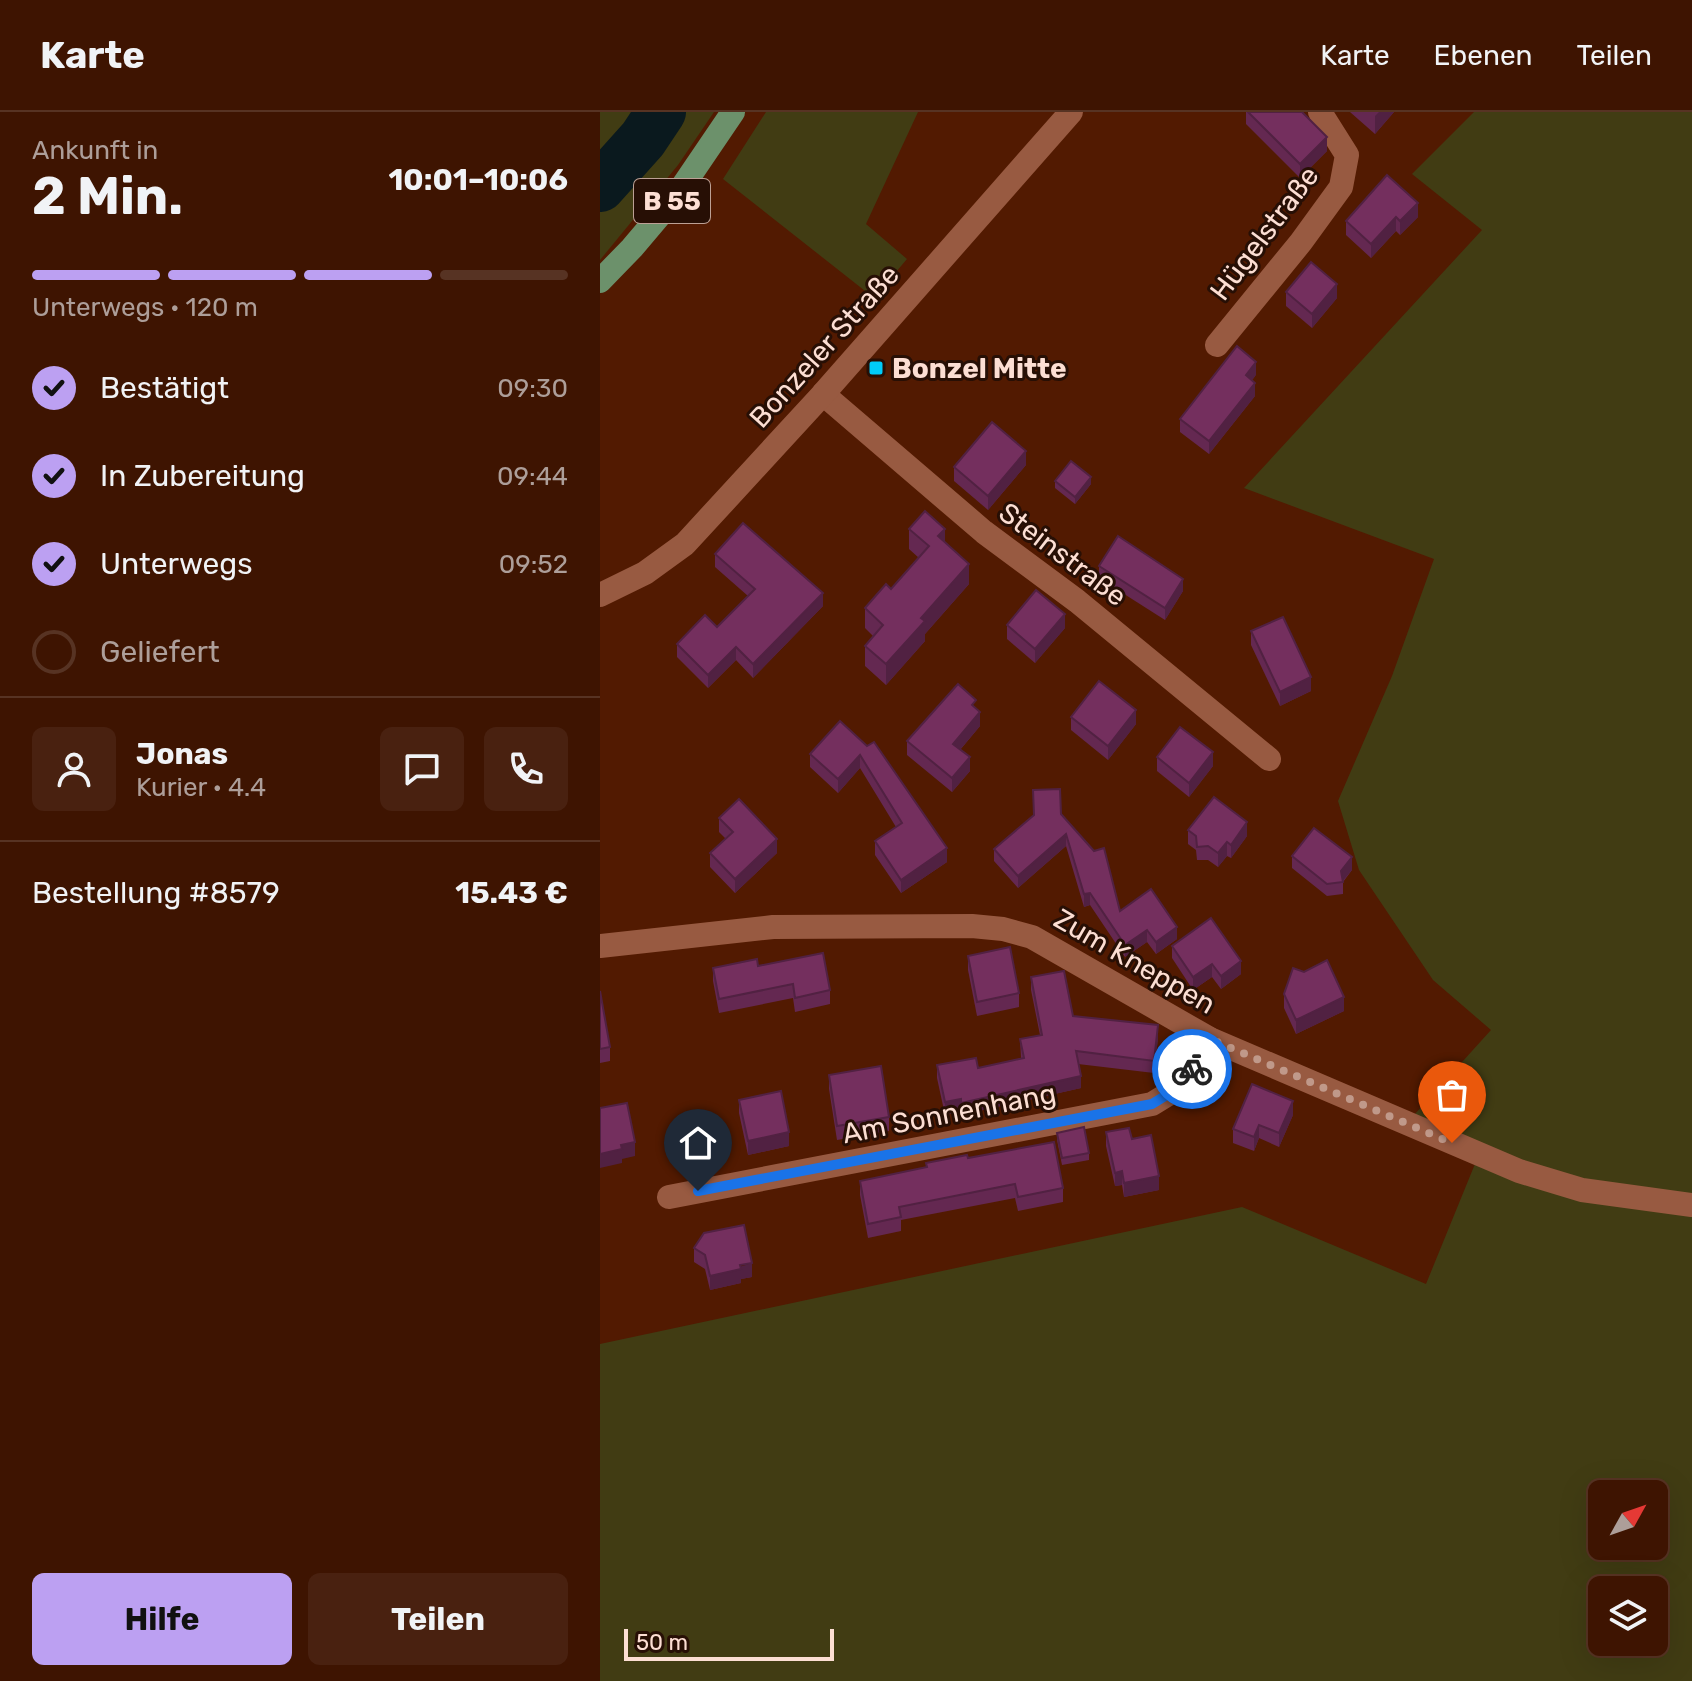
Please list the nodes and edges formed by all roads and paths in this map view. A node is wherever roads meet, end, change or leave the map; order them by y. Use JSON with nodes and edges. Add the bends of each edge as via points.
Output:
{"nodes":[{"id":1,"x":733,"y":112,"type":"edge"},
{"id":2,"x":1071,"y":112,"type":"edge"},
{"id":3,"x":1320,"y":112,"type":"edge"},
{"id":4,"x":600,"y":281,"type":"edge"},
{"id":5,"x":1217,"y":345,"type":"dead end"},
{"id":6,"x":823,"y":394,"type":"junction"},
{"id":7,"x":600,"y":595,"type":"edge"},
{"id":8,"x":1269,"y":759,"type":"dead end"},
{"id":9,"x":600,"y":946,"type":"edge"},
{"id":10,"x":1210,"y":1039,"type":"junction"},
{"id":11,"x":669,"y":1197,"type":"dead end"},
{"id":12,"x":1692,"y":1205,"type":"edge"}],
"edges":[{"from":1,"to":4,"type":"main road","number":"B 55","via":[[676,196]]},
{"from":2,"to":6,"type":"street","name":"Bonzeler Straße"},
{"from":3,"to":5,"type":"street","name":"Hügelstraße","via":[[1347,155],[1341,187]]},
{"from":6,"to":7,"type":"street","name":"Bonzeler Straße","via":[[685,544],[645,573]]},
{"from":6,"to":8,"type":"street","name":"Steinstraße","via":[[984,532]]},
{"from":9,"to":10,"type":"street","name":"Zum Kneppen","via":[[773,927],[1003,929],[1032,937]]},
{"from":10,"to":11,"type":"street","name":"Am Sonnenhang","via":[[1183,1085],[1152,1104]]},
{"from":10,"to":12,"type":"street","name":"Zum Kneppen","via":[[1519,1171],[1582,1190]]}]}
